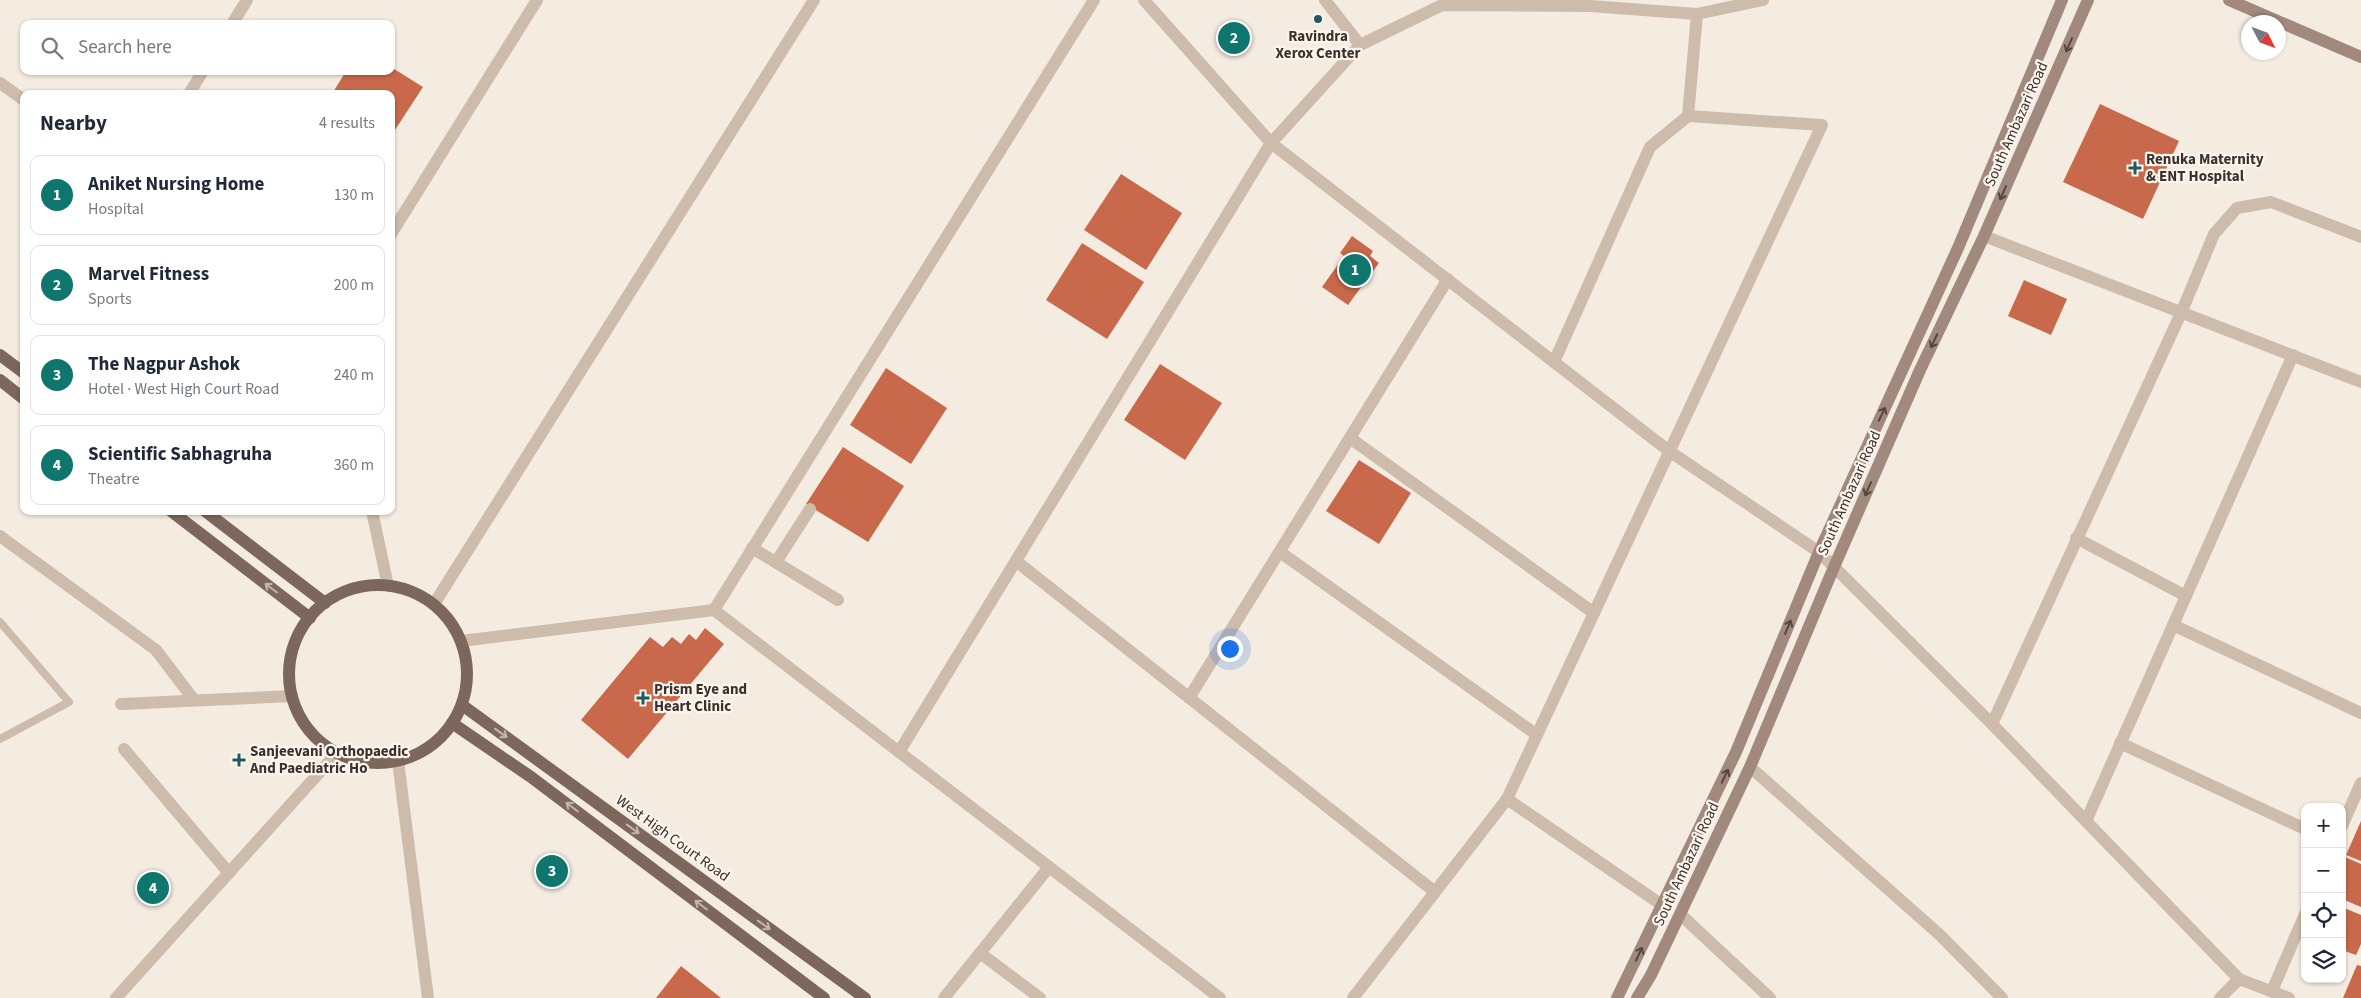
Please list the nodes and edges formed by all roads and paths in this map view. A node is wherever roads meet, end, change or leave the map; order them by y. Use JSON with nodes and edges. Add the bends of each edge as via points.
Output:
{"nodes":[{"id":1,"x":246,"y":0,"type":"edge"},
{"id":2,"x":537,"y":0,"type":"edge"},
{"id":3,"x":814,"y":0,"type":"edge"},
{"id":4,"x":1094,"y":0,"type":"edge"},
{"id":5,"x":1144,"y":0,"type":"edge"},
{"id":6,"x":1325,"y":0,"type":"edge"},
{"id":7,"x":1764,"y":0,"type":"edge"},
{"id":8,"x":2062,"y":0,"type":"edge"},
{"id":9,"x":2088,"y":0,"type":"edge"},
{"id":10,"x":2229,"y":0,"type":"edge"},
{"id":11,"x":1442,"y":3,"type":"edge"},
{"id":12,"x":1589,"y":3,"type":"edge"},
{"id":13,"x":1697,"y":14,"type":"junction"},
{"id":14,"x":234,"y":20,"type":"edge"},
{"id":15,"x":1360,"y":45,"type":"junction"},
{"id":16,"x":2361,"y":57,"type":"edge"},
{"id":17,"x":201,"y":75,"type":"edge"},
{"id":18,"x":0,"y":83,"type":"edge"},
{"id":19,"x":191,"y":90,"type":"edge"},
{"id":20,"x":20,"y":97,"type":"edge"},
{"id":21,"x":1688,"y":116,"type":"junction"},
{"id":22,"x":1272,"y":143,"type":"junction"},
{"id":23,"x":395,"y":228,"type":"edge"},
{"id":24,"x":1984,"y":236,"type":"junction"},
{"id":25,"x":2361,"y":237,"type":"edge"},
{"id":26,"x":1448,"y":280,"type":"junction"},
{"id":27,"x":2182,"y":311,"type":"junction"},
{"id":28,"x":0,"y":354,"type":"edge"},
{"id":29,"x":2293,"y":355,"type":"junction"},
{"id":30,"x":1554,"y":362,"type":"junction"},
{"id":31,"x":20,"y":370,"type":"edge"},
{"id":32,"x":0,"y":380,"type":"edge"},
{"id":33,"x":2361,"y":382,"type":"edge"},
{"id":34,"x":20,"y":395,"type":"edge"},
{"id":35,"x":1350,"y":438,"type":"junction"},
{"id":36,"x":1669,"y":451,"type":"junction"},
{"id":37,"x":810,"y":509,"type":"dead end"},
{"id":38,"x":176,"y":515,"type":"edge"},
{"id":39,"x":211,"y":515,"type":"edge"},
{"id":40,"x":373,"y":515,"type":"edge"},
{"id":41,"x":0,"y":536,"type":"edge"},
{"id":42,"x":2076,"y":538,"type":"junction"},
{"id":43,"x":752,"y":548,"type":"junction"},
{"id":44,"x":1280,"y":552,"type":"junction"},
{"id":45,"x":1819,"y":552,"type":"junction"},
{"id":46,"x":1016,"y":561,"type":"junction"},
{"id":47,"x":776,"y":562,"type":"junction"},
{"id":48,"x":1834,"y":567,"type":"junction"},
{"id":49,"x":388,"y":586,"type":"junction"},
{"id":50,"x":2186,"y":596,"type":"junction"},
{"id":51,"x":838,"y":600,"type":"dead end"},
{"id":52,"x":325,"y":603,"type":"junction"},
{"id":53,"x":434,"y":604,"type":"junction"},
{"id":54,"x":714,"y":610,"type":"junction"},
{"id":55,"x":1594,"y":613,"type":"junction"},
{"id":56,"x":310,"y":618,"type":"junction"},
{"id":57,"x":0,"y":622,"type":"edge"},
{"id":58,"x":2173,"y":625,"type":"junction"},
{"id":59,"x":461,"y":641,"type":"junction"},
{"id":60,"x":292,"y":696,"type":"junction"},
{"id":61,"x":1190,"y":698,"type":"junction"},
{"id":62,"x":194,"y":700,"type":"junction"},
{"id":63,"x":121,"y":704,"type":"dead end"},
{"id":64,"x":462,"y":705,"type":"junction"},
{"id":65,"x":2361,"y":713,"type":"edge"},
{"id":66,"x":452,"y":723,"type":"junction"},
{"id":67,"x":1992,"y":724,"type":"junction"},
{"id":68,"x":1537,"y":735,"type":"junction"},
{"id":69,"x":0,"y":739,"type":"edge"},
{"id":70,"x":2120,"y":743,"type":"junction"},
{"id":71,"x":124,"y":749,"type":"dead end"},
{"id":72,"x":899,"y":752,"type":"junction"},
{"id":73,"x":337,"y":754,"type":"junction"},
{"id":74,"x":398,"y":761,"type":"junction"},
{"id":75,"x":1750,"y":767,"type":"junction"},
{"id":76,"x":2361,"y":783,"type":"edge"},
{"id":77,"x":1507,"y":799,"type":"junction"},
{"id":78,"x":2346,"y":817,"type":"edge"},
{"id":79,"x":2086,"y":821,"type":"junction"},
{"id":80,"x":2301,"y":827,"type":"edge"},
{"id":81,"x":1049,"y":867,"type":"junction"},
{"id":82,"x":229,"y":873,"type":"junction"},
{"id":83,"x":1435,"y":892,"type":"junction"},
{"id":84,"x":1662,"y":905,"type":"junction"},
{"id":85,"x":1680,"y":914,"type":"junction"},
{"id":86,"x":2301,"y":923,"type":"edge"},
{"id":87,"x":980,"y":953,"type":"junction"},
{"id":88,"x":2239,"y":979,"type":"junction"},
{"id":89,"x":2272,"y":991,"type":"junction"},
{"id":90,"x":116,"y":998,"type":"edge"},
{"id":91,"x":428,"y":998,"type":"edge"},
{"id":92,"x":824,"y":998,"type":"edge"},
{"id":93,"x":865,"y":998,"type":"edge"},
{"id":94,"x":944,"y":998,"type":"edge"},
{"id":95,"x":1040,"y":998,"type":"edge"},
{"id":96,"x":1220,"y":998,"type":"edge"},
{"id":97,"x":1353,"y":998,"type":"edge"},
{"id":98,"x":1617,"y":998,"type":"edge"},
{"id":99,"x":1637,"y":998,"type":"edge"},
{"id":100,"x":1770,"y":998,"type":"edge"},
{"id":101,"x":2002,"y":998,"type":"edge"},
{"id":102,"x":2220,"y":998,"type":"edge"},
{"id":103,"x":2289,"y":998,"type":"edge"}],
"edges":[{"from":1,"to":14,"type":"street"},
{"from":2,"to":23,"type":"street"},
{"from":3,"to":53,"type":"street"},
{"from":4,"to":43,"type":"street"},
{"from":5,"to":22,"type":"street"},
{"from":6,"to":15,"type":"street"},
{"from":7,"to":13,"type":"street"},
{"from":45,"to":8,"type":"main road","name":"South Ambazari Road","one_way":true,"via":[[1958,248]]},
{"from":9,"to":24,"type":"main road","name":"South Ambazari Road","one_way":true},
{"from":10,"to":16,"type":"main road"},
{"from":11,"to":12,"type":"street"},
{"from":11,"to":15,"type":"street"},
{"from":12,"to":13,"type":"street"},
{"from":13,"to":21,"type":"street"},
{"from":15,"to":22,"type":"street"},
{"from":17,"to":19,"type":"street"},
{"from":18,"to":20,"type":"street"},
{"from":21,"to":30,"type":"street","via":[[1650,147]]},
{"from":21,"to":36,"type":"street","via":[[1822,125]]},
{"from":22,"to":26,"type":"street"},
{"from":22,"to":46,"type":"street"},
{"from":24,"to":27,"type":"street"},
{"from":24,"to":48,"type":"main road","name":"South Ambazari Road","one_way":true,"via":[[1920,370]]},
{"from":25,"to":27,"type":"street","via":[[2271,202],[2237,208],[2214,234]]},
{"from":26,"to":30,"type":"street"},
{"from":26,"to":35,"type":"street"},
{"from":27,"to":29,"type":"street"},
{"from":27,"to":42,"type":"street"},
{"from":28,"to":31,"type":"main road"},
{"from":29,"to":33,"type":"street"},
{"from":29,"to":50,"type":"street"},
{"from":30,"to":36,"type":"street"},
{"from":32,"to":34,"type":"main road"},
{"from":35,"to":44,"type":"street"},
{"from":35,"to":55,"type":"street"},
{"from":36,"to":45,"type":"street"},
{"from":36,"to":55,"type":"street"},
{"from":37,"to":47,"type":"street"},
{"from":56,"to":38,"type":"main road","one_way":true},
{"from":39,"to":52,"type":"main road"},
{"from":40,"to":49,"type":"street"},
{"from":41,"to":62,"type":"street","via":[[156,650]]},
{"from":42,"to":50,"type":"street"},
{"from":42,"to":67,"type":"street"},
{"from":43,"to":47,"type":"street"},
{"from":43,"to":54,"type":"street"},
{"from":44,"to":61,"type":"street"},
{"from":44,"to":68,"type":"street"},
{"from":45,"to":48,"type":"street"},
{"from":84,"to":45,"type":"main road","name":"South Ambazari Road","one_way":true,"via":[[1736,752]]},
{"from":46,"to":61,"type":"street"},
{"from":46,"to":72,"type":"street"},
{"from":47,"to":51,"type":"street"},
{"from":48,"to":67,"type":"street"},
{"from":48,"to":75,"type":"main road","name":"South Ambazari Road"},
{"from":49,"to":52,"type":"main road","via":[[366,586],[344,592]]},
{"from":49,"to":53,"type":"main road","via":[[412,592]]},
{"from":50,"to":58,"type":"street"},
{"from":52,"to":56,"type":"main road"},
{"from":53,"to":59,"type":"main road","via":[[450,621]]},
{"from":54,"to":59,"type":"street"},
{"from":54,"to":72,"type":"street"},
{"from":55,"to":68,"type":"street"},
{"from":56,"to":60,"type":"main road","via":[[295,642],[289,668]]},
{"from":57,"to":69,"type":"lane","via":[[69,702]]},
{"from":58,"to":65,"type":"street"},
{"from":58,"to":70,"type":"street"},
{"from":59,"to":64,"type":"main road","via":[[467,684]]},
{"from":60,"to":62,"type":"street"},
{"from":60,"to":73,"type":"main road","via":[[301,719],[316,739]]},
{"from":61,"to":83,"type":"street"},
{"from":62,"to":63,"type":"street"},
{"from":64,"to":66,"type":"main road"},
{"from":64,"to":93,"type":"main road","name":"West High Court Road","one_way":true},
{"from":66,"to":74,"type":"main road","via":[[432,744]]},
{"from":92,"to":66,"type":"main road","one_way":true,"via":[[531,777]]},
{"from":67,"to":79,"type":"street"},
{"from":68,"to":77,"type":"street"},
{"from":70,"to":79,"type":"street"},
{"from":70,"to":80,"type":"street"},
{"from":71,"to":82,"type":"street"},
{"from":72,"to":81,"type":"street"},
{"from":73,"to":74,"type":"main road","via":[[377,764]]},
{"from":73,"to":82,"type":"street"},
{"from":74,"to":91,"type":"street"},
{"from":75,"to":85,"type":"main road","name":"South Ambazari Road"},
{"from":75,"to":101,"type":"street","via":[[1940,935]]},
{"from":76,"to":78,"type":"street"},
{"from":77,"to":83,"type":"street"},
{"from":77,"to":84,"type":"street"},
{"from":79,"to":88,"type":"street"},
{"from":81,"to":87,"type":"street"},
{"from":81,"to":96,"type":"street"},
{"from":82,"to":90,"type":"street"},
{"from":83,"to":97,"type":"street"},
{"from":98,"to":84,"type":"main road","name":"South Ambazari Road","one_way":true},
{"from":85,"to":99,"type":"main road","name":"South Ambazari Road"},
{"from":85,"to":100,"type":"street"},
{"from":86,"to":89,"type":"street"},
{"from":87,"to":94,"type":"street"},
{"from":87,"to":95,"type":"street"},
{"from":88,"to":89,"type":"street"},
{"from":88,"to":102,"type":"street"},
{"from":89,"to":103,"type":"street"}]}
